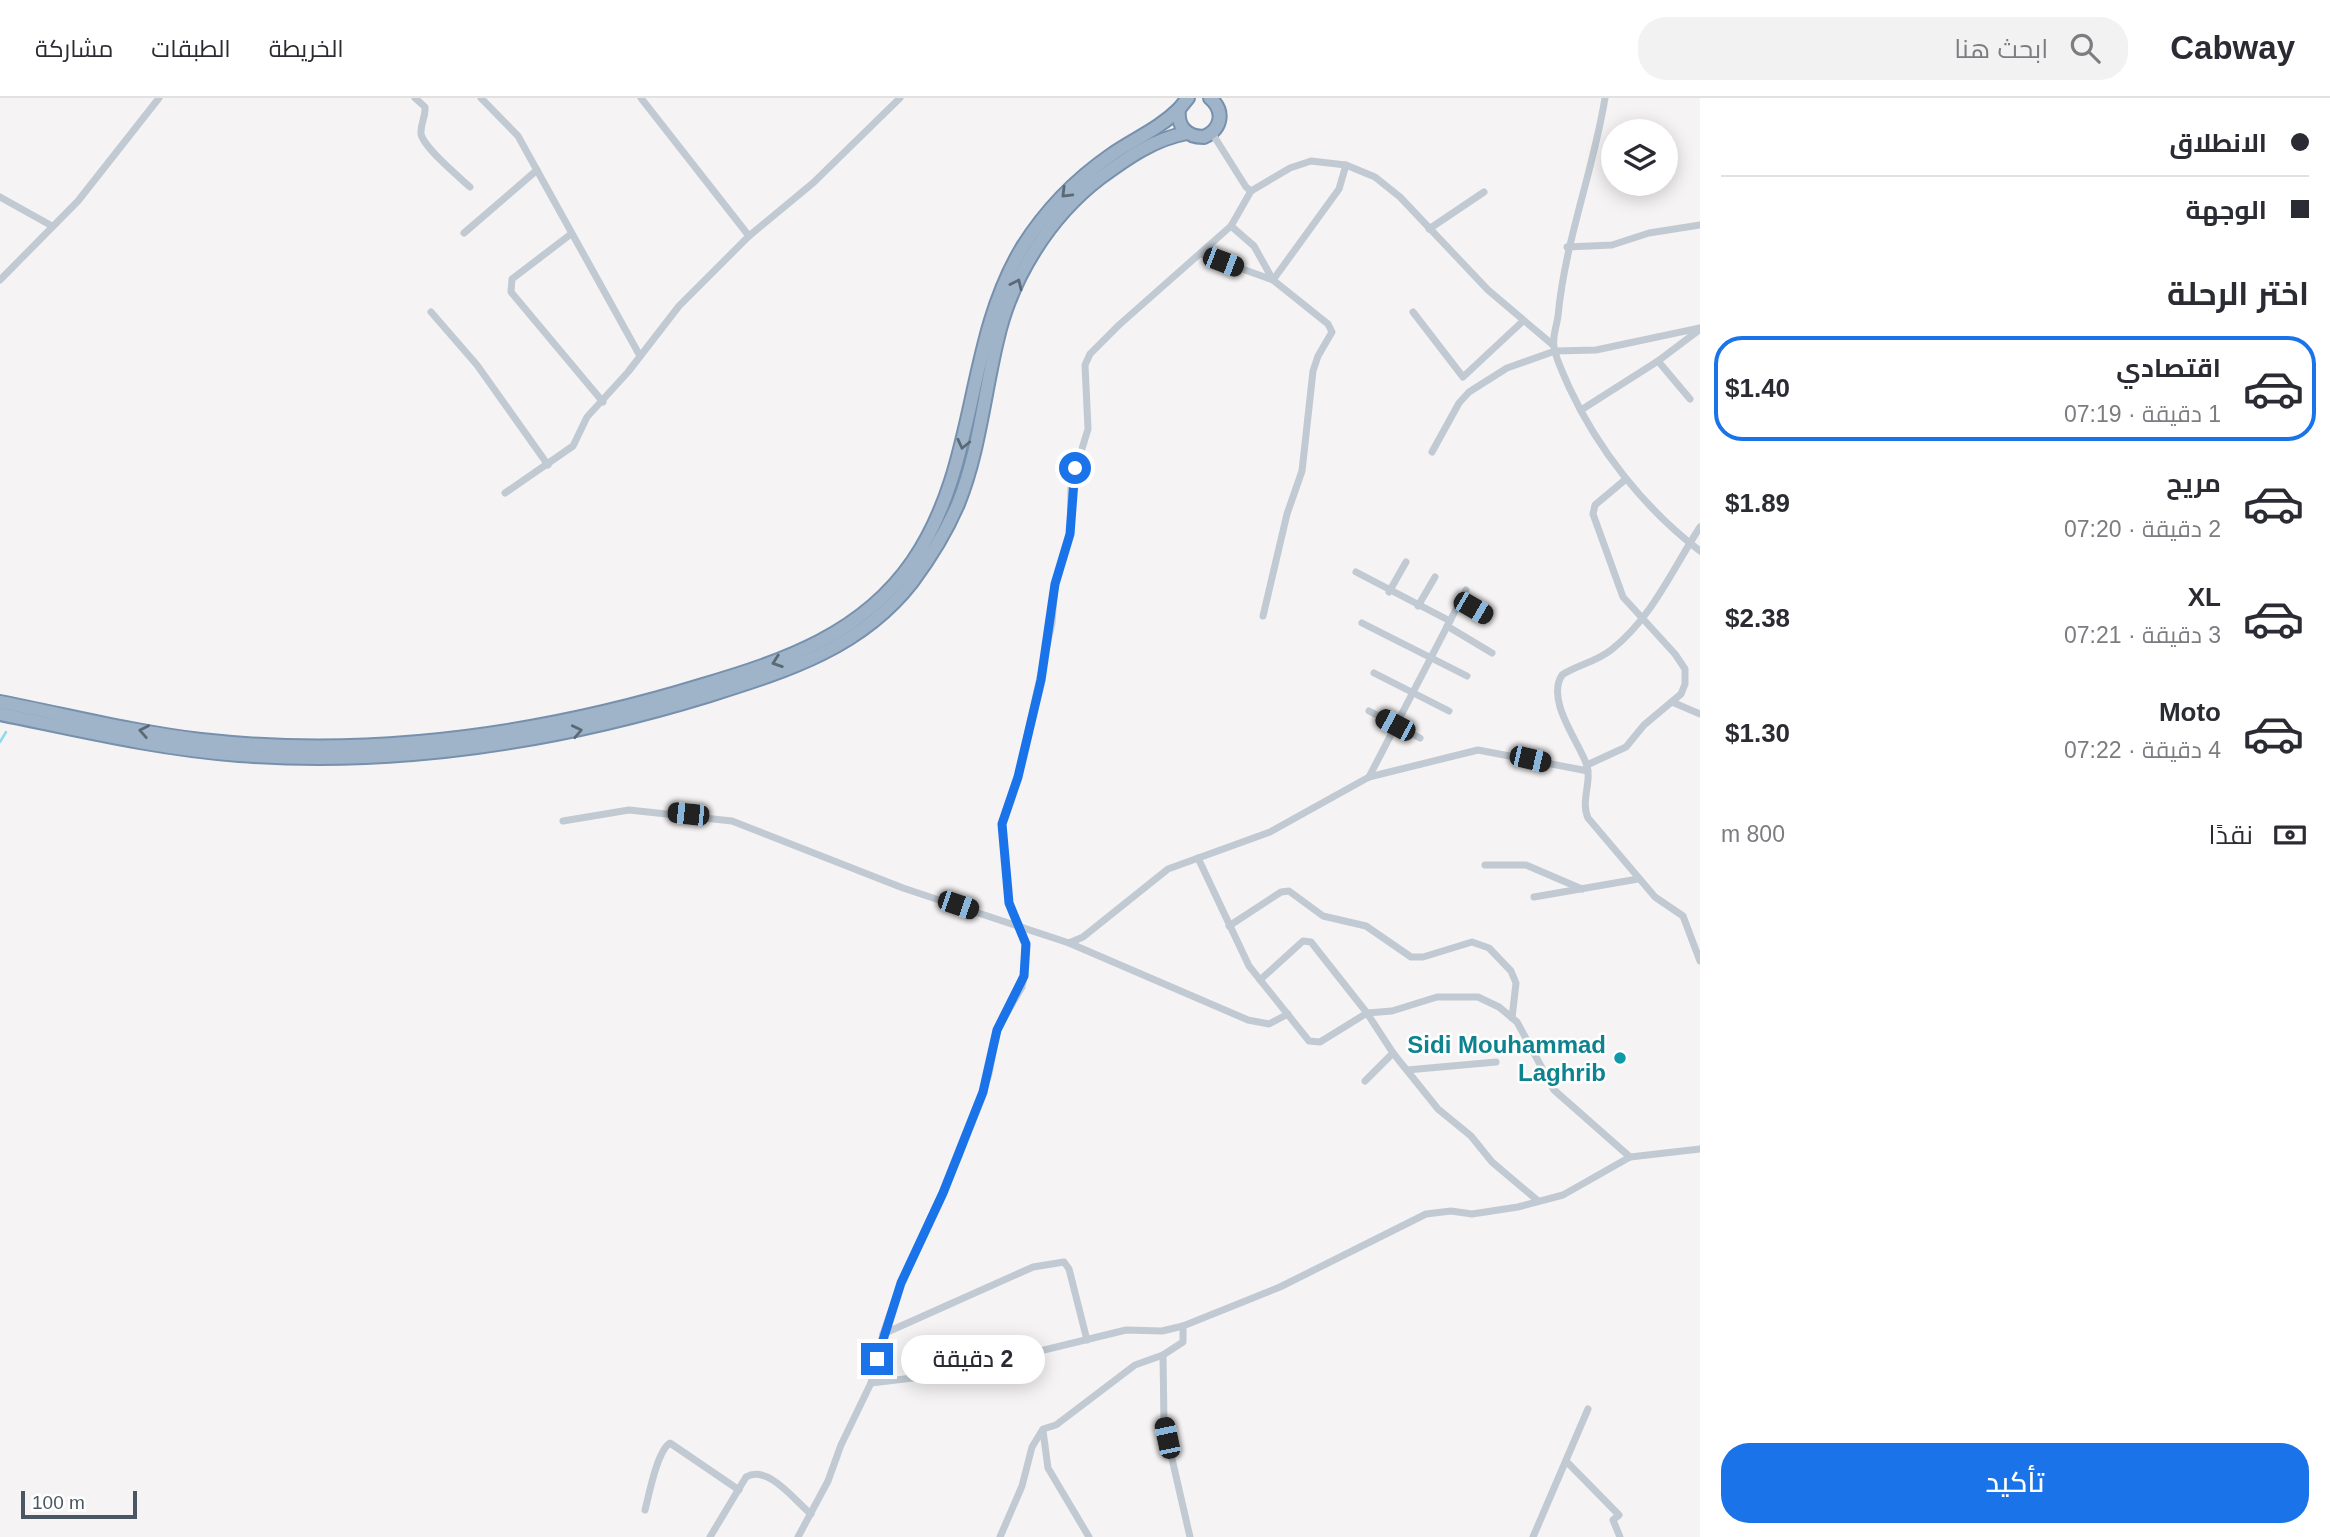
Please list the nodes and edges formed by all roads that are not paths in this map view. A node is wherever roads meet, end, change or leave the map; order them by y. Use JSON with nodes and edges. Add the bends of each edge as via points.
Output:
{"nodes":[{"id":1,"x":144,"y":98,"type":"edge"},
{"id":2,"x":159,"y":98,"type":"edge"},
{"id":3,"x":415,"y":98,"type":"edge"},
{"id":4,"x":481,"y":98,"type":"edge"},
{"id":5,"x":641,"y":98,"type":"edge"},
{"id":6,"x":900,"y":98,"type":"edge"},
{"id":7,"x":1210,"y":98,"type":"edge"},
{"id":8,"x":1605,"y":98,"type":"edge"},
{"id":9,"x":1183,"y":103,"type":"edge"},
{"id":10,"x":151,"y":105,"type":"junction"},
{"id":11,"x":1187,"y":133,"type":"junction"},
{"id":12,"x":1212,"y":133,"type":"junction"},
{"id":13,"x":1346,"y":165,"type":"junction"},
{"id":14,"x":537,"y":170,"type":"junction"},
{"id":15,"x":470,"y":187,"type":"dead end"},
{"id":16,"x":1248,"y":189,"type":"junction"},
{"id":17,"x":1484,"y":192,"type":"dead end"},
{"id":18,"x":0,"y":197,"type":"edge"},
{"id":19,"x":1700,"y":225,"type":"edge"},
{"id":20,"x":52,"y":226,"type":"junction"},
{"id":21,"x":1231,"y":226,"type":"junction"},
{"id":22,"x":1429,"y":229,"type":"junction"},
{"id":23,"x":464,"y":233,"type":"dead end"},
{"id":24,"x":571,"y":234,"type":"junction"},
{"id":25,"x":750,"y":236,"type":"junction"},
{"id":26,"x":1567,"y":247,"type":"junction"},
{"id":27,"x":1203,"y":255,"type":"junction"},
{"id":28,"x":0,"y":280,"type":"edge"},
{"id":29,"x":1273,"y":280,"type":"junction"},
{"id":30,"x":431,"y":312,"type":"dead end"},
{"id":31,"x":1413,"y":312,"type":"dead end"},
{"id":32,"x":1523,"y":321,"type":"junction"},
{"id":33,"x":1700,"y":329,"type":"edge"},
{"id":34,"x":1554,"y":348,"type":"junction"},
{"id":35,"x":640,"y":356,"type":"junction"},
{"id":36,"x":1658,"y":361,"type":"junction"},
{"id":37,"x":1690,"y":399,"type":"dead end"},
{"id":38,"x":603,"y":402,"type":"junction"},
{"id":39,"x":1581,"y":410,"type":"junction"},
{"id":40,"x":1432,"y":452,"type":"dead end"},
{"id":41,"x":548,"y":465,"type":"junction"},
{"id":42,"x":1626,"y":479,"type":"junction"},
{"id":43,"x":505,"y":493,"type":"dead end"},
{"id":44,"x":1700,"y":527,"type":"edge"},
{"id":45,"x":1689,"y":544,"type":"junction"},
{"id":46,"x":1700,"y":551,"type":"edge"},
{"id":47,"x":1406,"y":562,"type":"dead end"},
{"id":48,"x":1356,"y":572,"type":"dead end"},
{"id":49,"x":1435,"y":577,"type":"dead end"},
{"id":50,"x":1466,"y":590,"type":"dead end"},
{"id":51,"x":1389,"y":592,"type":"junction"},
{"id":52,"x":1460,"y":601,"type":"junction"},
{"id":53,"x":1418,"y":606,"type":"junction"},
{"id":54,"x":1485,"y":615,"type":"dead end"},
{"id":55,"x":1263,"y":616,"type":"dead end"},
{"id":56,"x":1643,"y":618,"type":"junction"},
{"id":57,"x":1362,"y":623,"type":"dead end"},
{"id":58,"x":1449,"y":624,"type":"junction"},
{"id":59,"x":1492,"y":653,"type":"dead end"},
{"id":60,"x":1431,"y":657,"type":"junction"},
{"id":61,"x":1374,"y":673,"type":"dead end"},
{"id":62,"x":1468,"y":676,"type":"dead end"},
{"id":63,"x":1412,"y":692,"type":"junction"},
{"id":64,"x":0,"y":702,"type":"edge"},
{"id":65,"x":1672,"y":702,"type":"junction"},
{"id":66,"x":1449,"y":711,"type":"dead end"},
{"id":67,"x":1369,"y":712,"type":"dead end"},
{"id":68,"x":0,"y":714,"type":"edge"},
{"id":69,"x":1700,"y":714,"type":"edge"},
{"id":70,"x":1395,"y":725,"type":"junction"},
{"id":71,"x":1420,"y":738,"type":"dead end"},
{"id":72,"x":1588,"y":768,"type":"junction"},
{"id":73,"x":1369,"y":777,"type":"junction"},
{"id":74,"x":563,"y":821,"type":"dead end"},
{"id":75,"x":1198,"y":858,"type":"junction"},
{"id":76,"x":1485,"y":865,"type":"dead end"},
{"id":77,"x":1639,"y":879,"type":"junction"},
{"id":78,"x":1583,"y":889,"type":"junction"},
{"id":79,"x":1534,"y":897,"type":"dead end"},
{"id":80,"x":1017,"y":926,"type":"junction"},
{"id":81,"x":1228,"y":926,"type":"junction"},
{"id":82,"x":1069,"y":943,"type":"junction"},
{"id":83,"x":1700,"y":961,"type":"edge"},
{"id":84,"x":1259,"y":980,"type":"junction"},
{"id":85,"x":1367,"y":1013,"type":"junction"},
{"id":86,"x":1287,"y":1014,"type":"junction"},
{"id":87,"x":1512,"y":1018,"type":"junction"},
{"id":88,"x":1393,"y":1053,"type":"junction"},
{"id":89,"x":1496,"y":1062,"type":"dead end"},
{"id":90,"x":1407,"y":1070,"type":"junction"},
{"id":91,"x":1365,"y":1082,"type":"dead end"},
{"id":92,"x":1700,"y":1149,"type":"edge"},
{"id":93,"x":1630,"y":1157,"type":"junction"},
{"id":94,"x":1537,"y":1200,"type":"junction"},
{"id":95,"x":1183,"y":1326,"type":"junction"},
{"id":96,"x":883,"y":1334,"type":"junction"},
{"id":97,"x":1087,"y":1340,"type":"junction"},
{"id":98,"x":1163,"y":1355,"type":"junction"},
{"id":99,"x":871,"y":1383,"type":"junction"},
{"id":100,"x":1588,"y":1409,"type":"dead end"},
{"id":101,"x":1042,"y":1429,"type":"junction"},
{"id":102,"x":1567,"y":1462,"type":"junction"},
{"id":103,"x":739,"y":1490,"type":"junction"},
{"id":104,"x":645,"y":1510,"type":"dead end"},
{"id":105,"x":811,"y":1514,"type":"junction"},
{"id":106,"x":710,"y":1537,"type":"edge"},
{"id":107,"x":798,"y":1537,"type":"edge"},
{"id":108,"x":1000,"y":1537,"type":"edge"},
{"id":109,"x":1089,"y":1537,"type":"edge"},
{"id":110,"x":1190,"y":1537,"type":"edge"},
{"id":111,"x":1532,"y":1537,"type":"edge"},
{"id":112,"x":1620,"y":1537,"type":"edge"}],
"edges":[{"from":1,"to":10,"type":"street"},
{"from":2,"to":10,"type":"street"},
{"from":3,"to":15,"type":"street","via":[[425,107],[424,142]]},
{"from":4,"to":14,"type":"street","via":[[517,136]]},
{"from":5,"to":25,"type":"street"},
{"from":6,"to":25,"type":"street","via":[[813,183]]},
{"from":7,"to":12,"type":"highway","via":[[1221,117]]},
{"from":8,"to":26,"type":"street"},
{"from":9,"to":11,"type":"highway","via":[[1181,126]]},
{"from":9,"to":64,"type":"highway","one_way":true,"via":[[1160,127],[1084,176],[1033,231],[998,298],[955,476],[932,533],[884,597],[808,650],[611,711],[501,733],[408,744],[324,747],[197,740]]},
{"from":10,"to":20,"type":"street","via":[[88,190]]},
{"from":11,"to":12,"type":"highway","via":[[1195,137]]},
{"from":68,"to":11,"type":"highway","one_way":true,"via":[[155,745],[239,755],[408,756],[575,732],[792,670],[875,620],[909,586],[937,546],[958,503],[974,451],[1009,302],[1043,238],[1065,210],[1120,163],[1163,139]]},
{"from":12,"to":16,"type":"street"},
{"from":13,"to":16,"type":"street","via":[[1317,161],[1297,165]]},
{"from":13,"to":22,"type":"street","via":[[1386,183]]},
{"from":13,"to":29,"type":"street","via":[[1339,189]]},
{"from":14,"to":23,"type":"street"},
{"from":14,"to":24,"type":"street"},
{"from":16,"to":21,"type":"street"},
{"from":17,"to":22,"type":"street"},
{"from":18,"to":20,"type":"street"},
{"from":19,"to":26,"type":"street","via":[[1649,233],[1612,245]]},
{"from":20,"to":28,"type":"street"},
{"from":21,"to":27,"type":"street"},
{"from":21,"to":29,"type":"street","via":[[1254,246]]},
{"from":22,"to":32,"type":"street"},
{"from":24,"to":35,"type":"street"},
{"from":24,"to":38,"type":"street","via":[[512,279],[511,292]]},
{"from":25,"to":35,"type":"street","via":[[679,306]]},
{"from":26,"to":34,"type":"street"},
{"from":27,"to":29,"type":"street"},
{"from":27,"to":80,"type":"street","via":[[1119,325],[1085,365],[1088,429],[1071,485],[1070,534],[1055,584],[1052,623],[1018,777],[1002,824],[1009,903]]},
{"from":29,"to":55,"type":"street","via":[[1332,332],[1313,371],[1302,471]]},
{"from":30,"to":41,"type":"street","via":[[477,365]]},
{"from":31,"to":32,"type":"street","via":[[1463,377]]},
{"from":32,"to":34,"type":"street"},
{"from":33,"to":34,"type":"street","via":[[1596,351]]},
{"from":33,"to":36,"type":"street"},
{"from":34,"to":39,"type":"street"},
{"from":34,"to":40,"type":"street","via":[[1507,368],[1469,392]]},
{"from":35,"to":38,"type":"street"},
{"from":36,"to":37,"type":"street"},
{"from":36,"to":39,"type":"street"},
{"from":38,"to":41,"type":"street","via":[[583,422],[573,446]]},
{"from":39,"to":42,"type":"street"},
{"from":41,"to":43,"type":"street"},
{"from":42,"to":45,"type":"street"},
{"from":42,"to":56,"type":"street","via":[[1595,505],[1593,514],[1623,597]]},
{"from":44,"to":45,"type":"street"},
{"from":45,"to":46,"type":"street"},
{"from":45,"to":56,"type":"street","via":[[1674,575]]},
{"from":47,"to":51,"type":"street"},
{"from":48,"to":51,"type":"street"},
{"from":49,"to":53,"type":"street"},
{"from":50,"to":52,"type":"street"},
{"from":51,"to":53,"type":"street"},
{"from":52,"to":54,"type":"street"},
{"from":52,"to":58,"type":"street"},
{"from":53,"to":58,"type":"street"},
{"from":56,"to":65,"type":"street","via":[[1685,669],[1685,684]]},
{"from":56,"to":72,"type":"street","via":[[1609,652],[1559,679],[1559,703]]},
{"from":57,"to":60,"type":"street"},
{"from":58,"to":59,"type":"street"},
{"from":58,"to":60,"type":"street"},
{"from":60,"to":62,"type":"street"},
{"from":60,"to":63,"type":"street"},
{"from":61,"to":63,"type":"street"},
{"from":63,"to":66,"type":"street"},
{"from":63,"to":70,"type":"street"},
{"from":65,"to":69,"type":"street"},
{"from":65,"to":72,"type":"street","via":[[1626,747]]},
{"from":67,"to":70,"type":"street"},
{"from":70,"to":71,"type":"street"},
{"from":70,"to":73,"type":"street"},
{"from":72,"to":73,"type":"street","via":[[1478,750]]},
{"from":72,"to":77,"type":"street","via":[[1587,816]]},
{"from":73,"to":75,"type":"street","via":[[1270,832]]},
{"from":74,"to":80,"type":"street","via":[[629,810],[732,821],[892,884]]},
{"from":75,"to":81,"type":"street"},
{"from":75,"to":82,"type":"street","via":[[1168,869],[1083,937]]},
{"from":76,"to":78,"type":"street","via":[[1526,865]]},
{"from":77,"to":78,"type":"street"},
{"from":77,"to":83,"type":"street","via":[[1683,916]]},
{"from":78,"to":79,"type":"street"},
{"from":80,"to":82,"type":"street"},
{"from":80,"to":96,"type":"street","via":[[1026,944],[1022,987],[997,1030],[989,1074],[972,1121]]},
{"from":81,"to":84,"type":"street"},
{"from":81,"to":87,"type":"street","via":[[1280,892],[1289,891],[1323,916],[1366,926],[1411,957],[1472,942],[1481,944],[1511,971],[1516,984]]},
{"from":82,"to":86,"type":"street","via":[[1248,1020],[1269,1024]]},
{"from":84,"to":85,"type":"street","via":[[1308,939]]},
{"from":84,"to":86,"type":"street"},
{"from":85,"to":86,"type":"street","via":[[1316,1043],[1309,1041]]},
{"from":85,"to":87,"type":"street","via":[[1392,1011],[1437,997],[1478,998]]},
{"from":85,"to":88,"type":"street"},
{"from":87,"to":93,"type":"street","via":[[1555,1090]]},
{"from":88,"to":90,"type":"street"},
{"from":88,"to":91,"type":"street"},
{"from":89,"to":90,"type":"street"},
{"from":90,"to":94,"type":"street","via":[[1438,1109]]},
{"from":92,"to":93,"type":"street"},
{"from":93,"to":94,"type":"street","via":[[1563,1195]]},
{"from":94,"to":95,"type":"street","via":[[1472,1214],[1426,1214],[1280,1287]]},
{"from":95,"to":97,"type":"street","via":[[1162,1331],[1126,1330]]},
{"from":95,"to":98,"type":"street","via":[[1183,1342]]},
{"from":96,"to":97,"type":"street","via":[[1033,1267],[1064,1262]]},
{"from":96,"to":99,"type":"street"},
{"from":97,"to":99,"type":"street","via":[[946,1374]]},
{"from":98,"to":101,"type":"street","via":[[1135,1365],[1056,1424]]},
{"from":98,"to":110,"type":"street","via":[[1164,1424]]},
{"from":99,"to":105,"type":"street"},
{"from":100,"to":102,"type":"street"},
{"from":101,"to":108,"type":"street"},
{"from":101,"to":109,"type":"street","via":[[1048,1468]]},
{"from":102,"to":111,"type":"street"},
{"from":102,"to":112,"type":"street","via":[[1619,1515],[1613,1520]]},
{"from":103,"to":104,"type":"street","via":[[670,1443],[659,1460]]},
{"from":103,"to":105,"type":"street","via":[[750,1475],[766,1474]]},
{"from":103,"to":106,"type":"street"},
{"from":105,"to":107,"type":"street"}]}
